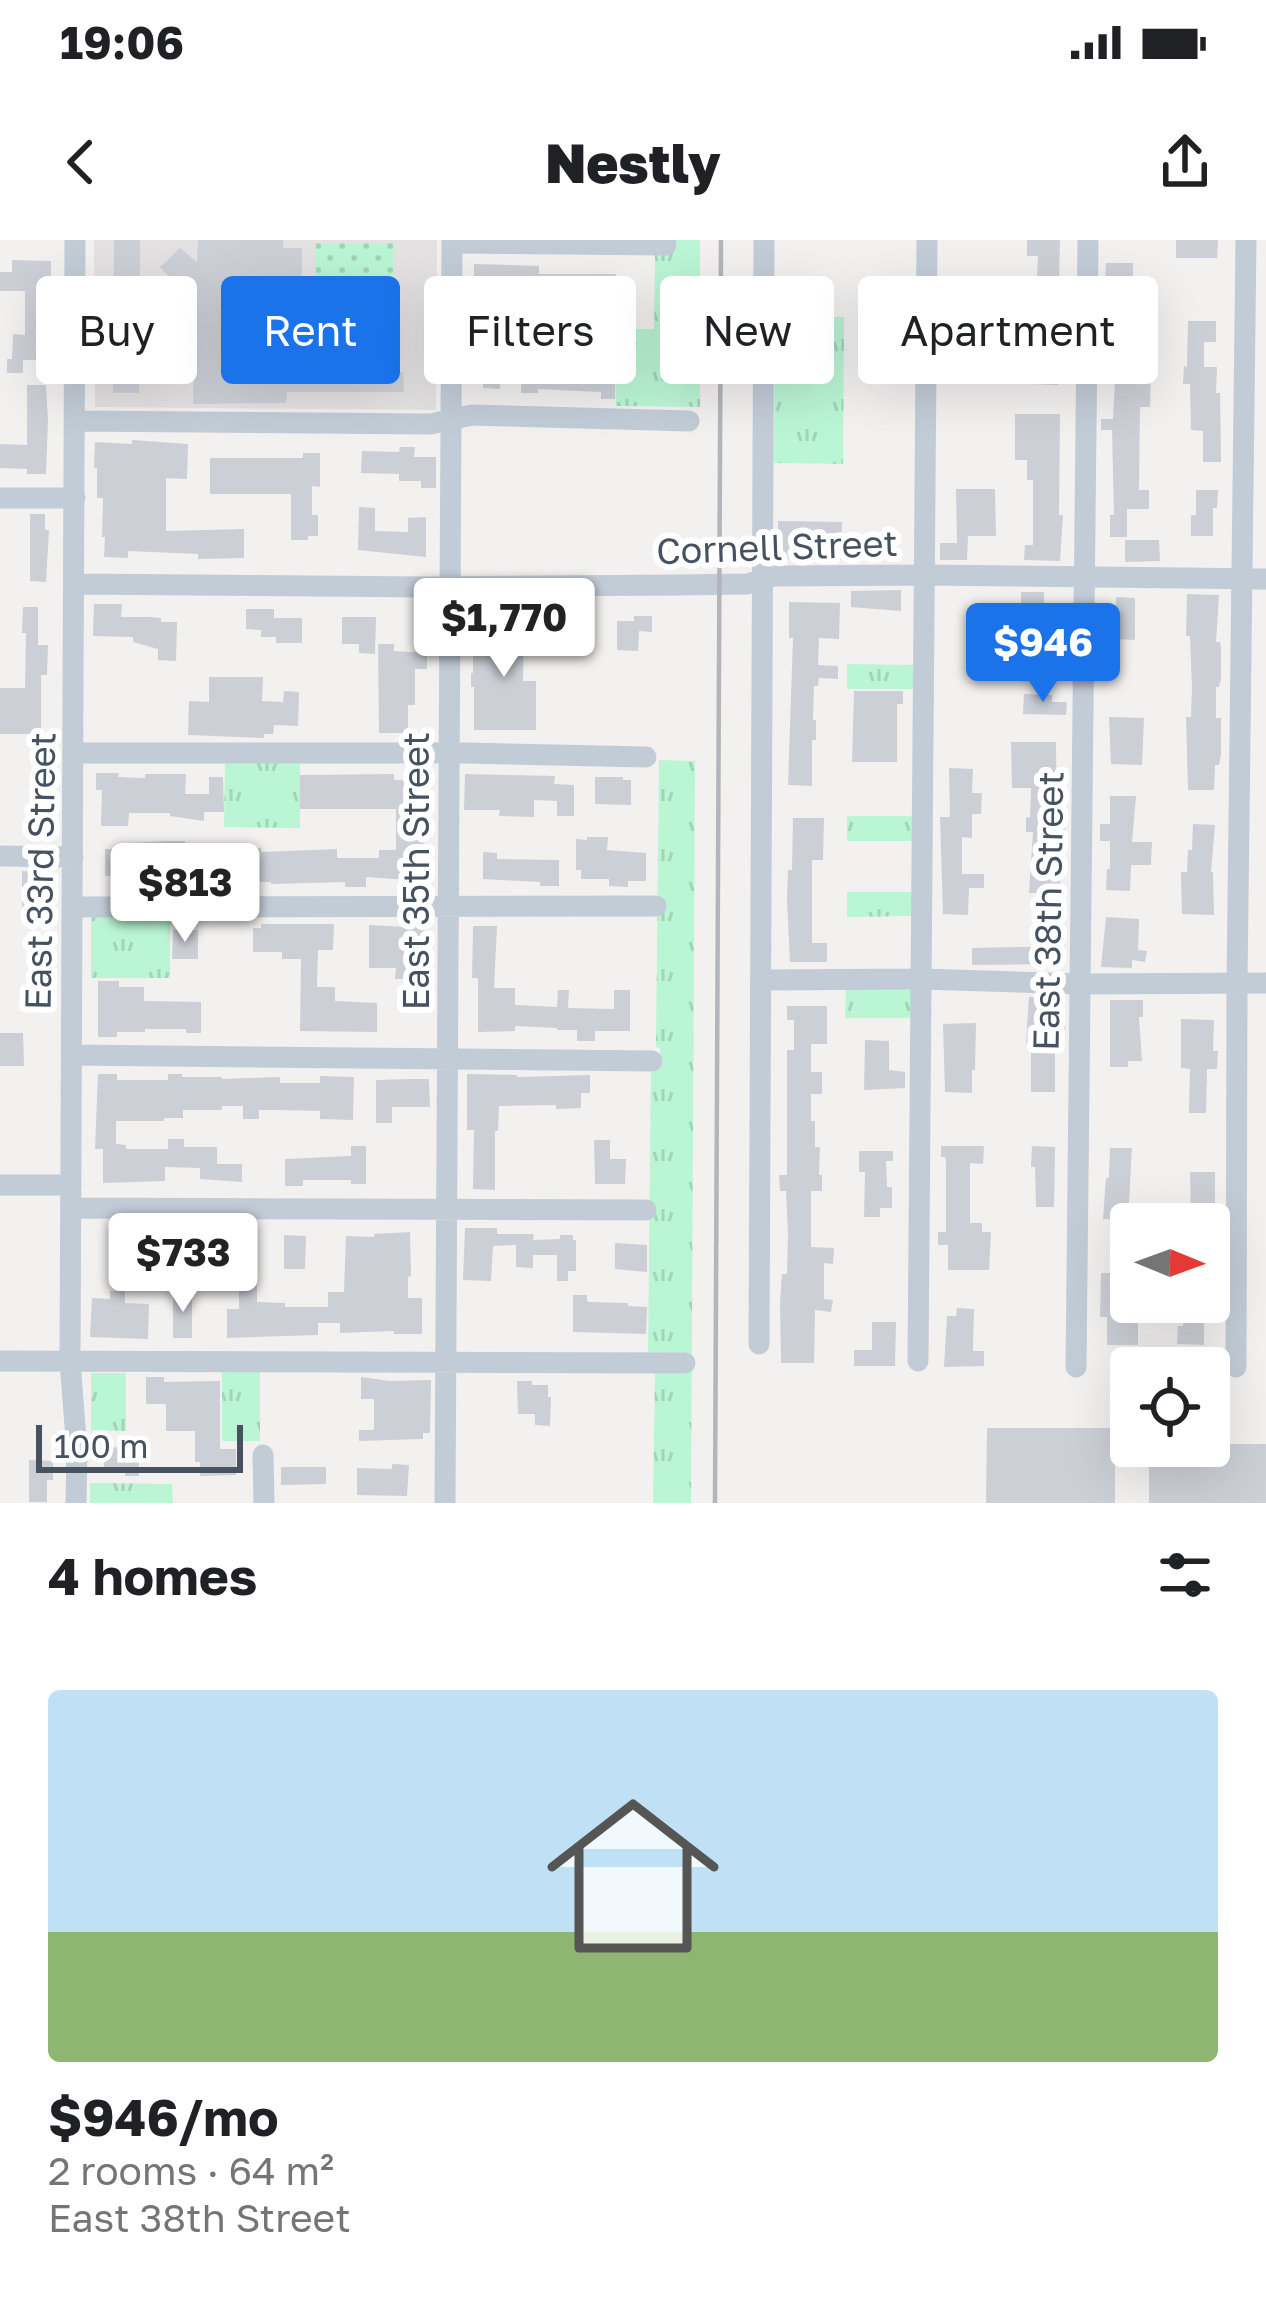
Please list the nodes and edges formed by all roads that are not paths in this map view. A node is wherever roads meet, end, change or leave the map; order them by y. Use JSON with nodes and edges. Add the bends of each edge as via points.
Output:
{"nodes":[{"id":1,"x":75,"y":240,"type":"edge"},
{"id":2,"x":764,"y":240,"type":"edge"},
{"id":3,"x":927,"y":240,"type":"edge"},
{"id":4,"x":1088,"y":240,"type":"edge"},
{"id":5,"x":1246,"y":240,"type":"edge"},
{"id":6,"x":452,"y":242,"type":"edge"},
{"id":7,"x":666,"y":245,"type":"dead end"},
{"id":8,"x":453,"y":419,"type":"junction"},
{"id":9,"x":76,"y":421,"type":"junction"},
{"id":10,"x":689,"y":421,"type":"dead end"},
{"id":11,"x":0,"y":498,"type":"edge"},
{"id":12,"x":75,"y":498,"type":"junction"},
{"id":13,"x":925,"y":575,"type":"junction"},
{"id":14,"x":1084,"y":578,"type":"junction"},
{"id":15,"x":1255,"y":579,"type":"edge"},
{"id":16,"x":764,"y":580,"type":"junction"},
{"id":17,"x":75,"y":584,"type":"junction"},
{"id":18,"x":452,"y":587,"type":"junction"},
{"id":19,"x":74,"y":753,"type":"junction"},
{"id":20,"x":449,"y":753,"type":"junction"},
{"id":21,"x":646,"y":757,"type":"dead end"},
{"id":22,"x":0,"y":856,"type":"edge"},
{"id":23,"x":74,"y":857,"type":"junction"},
{"id":24,"x":656,"y":905,"type":"dead end"},
{"id":25,"x":73,"y":907,"type":"junction"},
{"id":26,"x":449,"y":907,"type":"junction"},
{"id":27,"x":921,"y":979,"type":"junction"},
{"id":28,"x":762,"y":980,"type":"junction"},
{"id":29,"x":1237,"y":983,"type":"junction"},
{"id":30,"x":1266,"y":983,"type":"edge"},
{"id":31,"x":1079,"y":984,"type":"junction"},
{"id":32,"x":71,"y":1055,"type":"junction"},
{"id":33,"x":448,"y":1058,"type":"junction"},
{"id":34,"x":652,"y":1061,"type":"dead end"},
{"id":35,"x":0,"y":1185,"type":"edge"},
{"id":36,"x":71,"y":1196,"type":"junction"},
{"id":37,"x":447,"y":1210,"type":"junction"},
{"id":38,"x":646,"y":1210,"type":"dead end"},
{"id":39,"x":759,"y":1344,"type":"dead end"},
{"id":40,"x":0,"y":1361,"type":"edge"},
{"id":41,"x":70,"y":1361,"type":"junction"},
{"id":42,"x":919,"y":1361,"type":"dead end"},
{"id":43,"x":446,"y":1363,"type":"junction"},
{"id":44,"x":685,"y":1364,"type":"dead end"},
{"id":45,"x":1076,"y":1367,"type":"dead end"},
{"id":46,"x":1236,"y":1367,"type":"dead end"},
{"id":47,"x":263,"y":1455,"type":"dead end"},
{"id":48,"x":76,"y":1503,"type":"edge"},
{"id":49,"x":264,"y":1503,"type":"edge"},
{"id":50,"x":445,"y":1503,"type":"edge"}],
"edges":[{"from":1,"to":9,"type":"street","name":"East 33rd Street"},
{"from":2,"to":16,"type":"street"},
{"from":3,"to":13,"type":"street"},
{"from":4,"to":14,"type":"street","name":"East 38th Street"},
{"from":5,"to":15,"type":"street"},
{"from":6,"to":7,"type":"street"},
{"from":6,"to":8,"type":"street","name":"East 35th Street"},
{"from":8,"to":9,"type":"street"},
{"from":8,"to":10,"type":"street"},
{"from":8,"to":18,"type":"street","name":"East 35th Street"},
{"from":9,"to":12,"type":"street","name":"East 33rd Street"},
{"from":11,"to":12,"type":"street"},
{"from":12,"to":17,"type":"street","name":"East 33rd Street"},
{"from":13,"to":14,"type":"street","name":"Cornell Street"},
{"from":13,"to":16,"type":"street","name":"Cornell Street"},
{"from":13,"to":27,"type":"street"},
{"from":14,"to":15,"type":"street","name":"Cornell Street"},
{"from":14,"to":31,"type":"street","name":"East 38th Street"},
{"from":15,"to":29,"type":"street"},
{"from":16,"to":18,"type":"street","name":"Cornell Street"},
{"from":16,"to":28,"type":"street"},
{"from":17,"to":18,"type":"street","name":"Cornell Street"},
{"from":17,"to":19,"type":"street","name":"East 33rd Street"},
{"from":18,"to":20,"type":"street","name":"East 35th Street"},
{"from":19,"to":20,"type":"street"},
{"from":19,"to":23,"type":"street","name":"East 33rd Street"},
{"from":20,"to":21,"type":"street"},
{"from":20,"to":26,"type":"street","name":"East 35th Street"},
{"from":22,"to":23,"type":"street"},
{"from":23,"to":25,"type":"street","name":"East 33rd Street"},
{"from":24,"to":26,"type":"street"},
{"from":25,"to":26,"type":"street"},
{"from":25,"to":32,"type":"street","name":"East 33rd Street"},
{"from":26,"to":33,"type":"street","name":"East 35th Street"},
{"from":27,"to":28,"type":"street"},
{"from":27,"to":31,"type":"street"},
{"from":27,"to":42,"type":"street"},
{"from":28,"to":39,"type":"street"},
{"from":29,"to":30,"type":"street"},
{"from":29,"to":31,"type":"street"},
{"from":29,"to":46,"type":"street"},
{"from":31,"to":45,"type":"street","name":"East 38th Street"},
{"from":32,"to":33,"type":"street"},
{"from":32,"to":36,"type":"street","name":"East 33rd Street"},
{"from":33,"to":34,"type":"street"},
{"from":33,"to":37,"type":"street","name":"East 35th Street"},
{"from":35,"to":36,"type":"street"},
{"from":36,"to":37,"type":"street"},
{"from":36,"to":41,"type":"street","name":"East 33rd Street"},
{"from":37,"to":38,"type":"street"},
{"from":37,"to":43,"type":"street","name":"East 35th Street"},
{"from":40,"to":41,"type":"street"},
{"from":41,"to":43,"type":"street"},
{"from":41,"to":48,"type":"street","name":"East 33rd Street"},
{"from":43,"to":44,"type":"street"},
{"from":43,"to":50,"type":"street","name":"East 35th Street"},
{"from":47,"to":49,"type":"street"}]}
